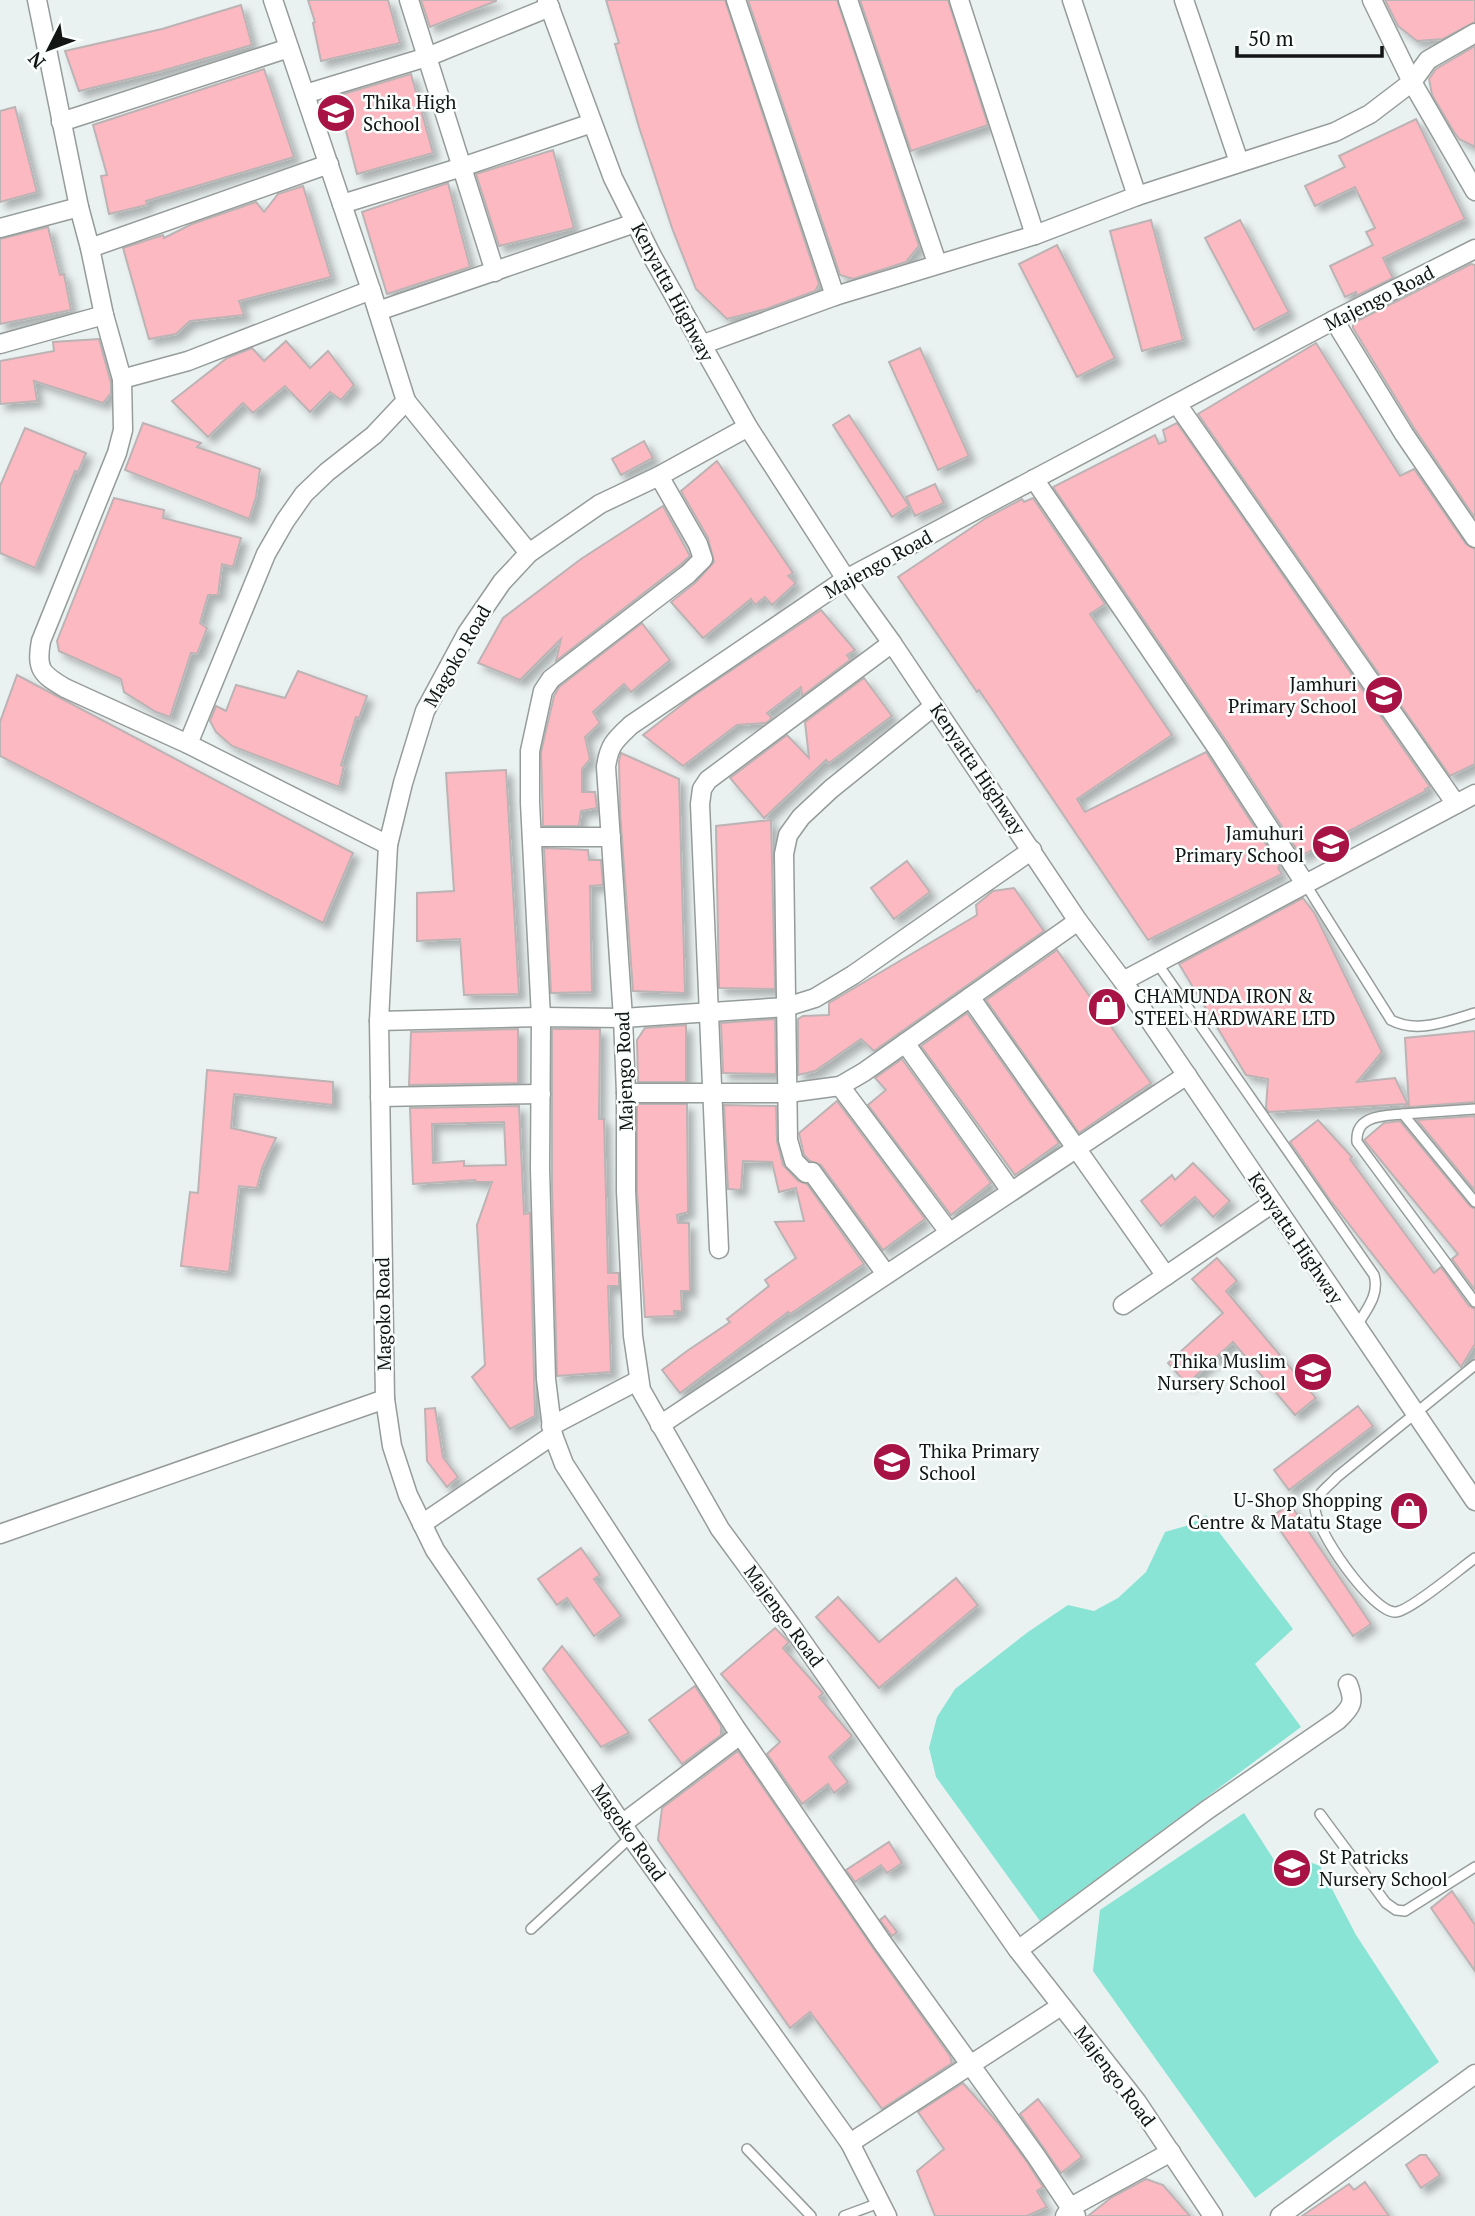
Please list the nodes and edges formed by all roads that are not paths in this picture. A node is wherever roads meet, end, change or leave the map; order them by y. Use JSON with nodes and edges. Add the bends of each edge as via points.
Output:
{"nodes":[{"id":1,"x":273,"y":0,"type":"edge"},
{"id":2,"x":409,"y":0,"type":"edge"},
{"id":3,"x":736,"y":0,"type":"edge"},
{"id":4,"x":848,"y":0,"type":"edge"},
{"id":5,"x":959,"y":0,"type":"edge"},
{"id":6,"x":1072,"y":0,"type":"edge"},
{"id":7,"x":1184,"y":0,"type":"edge"},
{"id":8,"x":1372,"y":0,"type":"edge"},
{"id":9,"x":42,"y":1,"type":"edge"},
{"id":10,"x":549,"y":4,"type":"edge"},
{"id":11,"x":1475,"y":33,"type":"edge"},
{"id":12,"x":289,"y":48,"type":"junction"},
{"id":13,"x":427,"y":57,"type":"junction"},
{"id":14,"x":1412,"y":82,"type":"junction"},
{"id":15,"x":304,"y":94,"type":"junction"},
{"id":16,"x":61,"y":122,"type":"junction"},
{"id":17,"x":592,"y":123,"type":"junction"},
{"id":18,"x":1239,"y":162,"type":"junction"},
{"id":19,"x":328,"y":164,"type":"junction"},
{"id":20,"x":462,"y":167,"type":"junction"},
{"id":21,"x":1474,"y":185,"type":"edge"},
{"id":22,"x":1137,"y":196,"type":"junction"},
{"id":23,"x":342,"y":204,"type":"junction"},
{"id":24,"x":79,"y":207,"type":"junction"},
{"id":25,"x":635,"y":223,"type":"junction"},
{"id":26,"x":0,"y":228,"type":"edge"},
{"id":27,"x":1035,"y":235,"type":"junction"},
{"id":28,"x":90,"y":248,"type":"junction"},
{"id":29,"x":1475,"y":249,"type":"edge"},
{"id":30,"x":937,"y":263,"type":"junction"},
{"id":31,"x":495,"y":272,"type":"junction"},
{"id":32,"x":371,"y":290,"type":"junction"},
{"id":33,"x":835,"y":296,"type":"junction"},
{"id":34,"x":378,"y":311,"type":"junction"},
{"id":35,"x":104,"y":315,"type":"junction"},
{"id":36,"x":1334,"y":320,"type":"junction"},
{"id":37,"x":0,"y":344,"type":"edge"},
{"id":38,"x":701,"y":345,"type":"junction"},
{"id":39,"x":122,"y":379,"type":"junction"},
{"id":40,"x":406,"y":401,"type":"junction"},
{"id":41,"x":1177,"y":404,"type":"junction"},
{"id":42,"x":748,"y":427,"type":"junction"},
{"id":43,"x":659,"y":476,"type":"junction"},
{"id":44,"x":1034,"y":480,"type":"junction"},
{"id":45,"x":1475,"y":538,"type":"edge"},
{"id":46,"x":529,"y":553,"type":"junction"},
{"id":47,"x":846,"y":579,"type":"junction"},
{"id":48,"x":892,"y":643,"type":"junction"},
{"id":49,"x":934,"y":706,"type":"junction"},
{"id":50,"x":188,"y":744,"type":"junction"},
{"id":51,"x":1475,"y":794,"type":"edge"},
{"id":52,"x":1456,"y":804,"type":"junction"},
{"id":53,"x":532,"y":837,"type":"junction"},
{"id":54,"x":611,"y":837,"type":"junction"},
{"id":55,"x":388,"y":845,"type":"junction"},
{"id":56,"x":1032,"y":850,"type":"junction"},
{"id":57,"x":1306,"y":885,"type":"junction"},
{"id":58,"x":1078,"y":921,"type":"junction"},
{"id":59,"x":1157,"y":963,"type":"junction"},
{"id":60,"x":1123,"y":981,"type":"junction"},
{"id":61,"x":970,"y":997,"type":"junction"},
{"id":62,"x":786,"y":1007,"type":"junction"},
{"id":63,"x":708,"y":1011,"type":"junction"},
{"id":64,"x":1475,"y":1013,"type":"edge"},
{"id":65,"x":541,"y":1017,"type":"junction"},
{"id":66,"x":622,"y":1018,"type":"junction"},
{"id":67,"x":379,"y":1021,"type":"junction"},
{"id":68,"x":905,"y":1043,"type":"junction"},
{"id":69,"x":1186,"y":1075,"type":"junction"},
{"id":70,"x":840,"y":1086,"type":"junction"},
{"id":71,"x":626,"y":1093,"type":"junction"},
{"id":72,"x":712,"y":1093,"type":"junction"},
{"id":73,"x":788,"y":1093,"type":"junction"},
{"id":74,"x":541,"y":1094,"type":"junction"},
{"id":75,"x":380,"y":1097,"type":"junction"},
{"id":76,"x":1475,"y":1109,"type":"edge"},
{"id":77,"x":1403,"y":1114,"type":"junction"},
{"id":78,"x":1077,"y":1147,"type":"junction"},
{"id":79,"x":1011,"y":1191,"type":"junction"},
{"id":80,"x":1475,"y":1202,"type":"edge"},
{"id":81,"x":1273,"y":1203,"type":"junction"},
{"id":82,"x":949,"y":1232,"type":"junction"},
{"id":83,"x":719,"y":1249,"type":"dead end"},
{"id":84,"x":886,"y":1274,"type":"junction"},
{"id":85,"x":1166,"y":1276,"type":"junction"},
{"id":86,"x":1475,"y":1302,"type":"edge"},
{"id":87,"x":1123,"y":1305,"type":"dead end"},
{"id":88,"x":1356,"y":1327,"type":"junction"},
{"id":89,"x":1475,"y":1364,"type":"edge"},
{"id":90,"x":639,"y":1380,"type":"junction"},
{"id":91,"x":385,"y":1399,"type":"junction"},
{"id":92,"x":1415,"y":1413,"type":"junction"},
{"id":93,"x":660,"y":1425,"type":"junction"},
{"id":94,"x":552,"y":1430,"type":"junction"},
{"id":95,"x":1475,"y":1502,"type":"edge"},
{"id":96,"x":422,"y":1524,"type":"junction"},
{"id":97,"x":0,"y":1534,"type":"edge"},
{"id":98,"x":1475,"y":1558,"type":"edge"},
{"id":99,"x":1348,"y":1684,"type":"dead end"},
{"id":100,"x":740,"y":1735,"type":"junction"},
{"id":101,"x":1320,"y":1814,"type":"dead end"},
{"id":102,"x":627,"y":1830,"type":"junction"},
{"id":103,"x":1475,"y":1867,"type":"edge"},
{"id":104,"x":531,"y":1929,"type":"dead end"},
{"id":105,"x":1018,"y":1950,"type":"junction"},
{"id":106,"x":1061,"y":2006,"type":"junction"},
{"id":107,"x":969,"y":2064,"type":"junction"},
{"id":108,"x":1475,"y":2074,"type":"edge"},
{"id":109,"x":850,"y":2143,"type":"junction"},
{"id":110,"x":747,"y":2149,"type":"dead end"},
{"id":111,"x":1171,"y":2152,"type":"junction"},
{"id":112,"x":883,"y":2209,"type":"edge"},
{"id":113,"x":1071,"y":2213,"type":"edge"},
{"id":114,"x":811,"y":2216,"type":"edge"},
{"id":115,"x":844,"y":2216,"type":"edge"},
{"id":116,"x":1213,"y":2216,"type":"edge"},
{"id":117,"x":1280,"y":2216,"type":"edge"}],
"edges":[{"from":1,"to":12,"type":"street"},
{"from":2,"to":13,"type":"street"},
{"from":3,"to":33,"type":"street"},
{"from":4,"to":30,"type":"street"},
{"from":5,"to":27,"type":"street"},
{"from":6,"to":22,"type":"street"},
{"from":7,"to":18,"type":"street"},
{"from":8,"to":14,"type":"street"},
{"from":9,"to":16,"type":"street"},
{"from":10,"to":13,"type":"street"},
{"from":10,"to":17,"type":"street","name":"Kenyatta Highway"},
{"from":11,"to":14,"type":"street","via":[[1428,60]]},
{"from":12,"to":15,"type":"street"},
{"from":12,"to":16,"type":"street"},
{"from":13,"to":15,"type":"street"},
{"from":13,"to":20,"type":"street"},
{"from":14,"to":18,"type":"street","via":[[1370,114],[1335,132]]},
{"from":14,"to":21,"type":"street"},
{"from":15,"to":19,"type":"street"},
{"from":16,"to":24,"type":"street"},
{"from":17,"to":20,"type":"street"},
{"from":17,"to":25,"type":"street","name":"Kenyatta Highway"},
{"from":18,"to":22,"type":"street"},
{"from":19,"to":23,"type":"street"},
{"from":19,"to":28,"type":"street"},
{"from":20,"to":23,"type":"street"},
{"from":20,"to":31,"type":"street"},
{"from":22,"to":27,"type":"street"},
{"from":23,"to":32,"type":"street"},
{"from":24,"to":26,"type":"street"},
{"from":24,"to":28,"type":"street"},
{"from":25,"to":31,"type":"street"},
{"from":25,"to":38,"type":"street","name":"Kenyatta Highway"},
{"from":27,"to":30,"type":"street"},
{"from":28,"to":35,"type":"street"},
{"from":29,"to":36,"type":"street","name":"Majengo Road"},
{"from":30,"to":33,"type":"street"},
{"from":31,"to":34,"type":"street"},
{"from":32,"to":34,"type":"street"},
{"from":32,"to":39,"type":"street","via":[[188,360]]},
{"from":33,"to":38,"type":"street"},
{"from":34,"to":40,"type":"street"},
{"from":35,"to":37,"type":"street"},
{"from":35,"to":39,"type":"street"},
{"from":36,"to":41,"type":"street","name":"Majengo Road"},
{"from":36,"to":45,"type":"street"},
{"from":38,"to":42,"type":"street","name":"Kenyatta Highway"},
{"from":39,"to":50,"type":"street","via":[[123,430],[41,641],[39,667],[65,688]]},
{"from":40,"to":46,"type":"street"},
{"from":40,"to":50,"type":"street","via":[[374,435],[304,494],[285,521],[266,554]]},
{"from":41,"to":44,"type":"street","name":"Majengo Road"},
{"from":41,"to":52,"type":"street"},
{"from":42,"to":43,"type":"street","name":"Magoko Road"},
{"from":42,"to":47,"type":"street","name":"Kenyatta Highway"},
{"from":43,"to":46,"type":"street","name":"Magoko Road","via":[[600,504]]},
{"from":43,"to":53,"type":"street","via":[[704,559],[551,679],[543,691],[530,751]]},
{"from":44,"to":47,"type":"street","name":"Majengo Road"},
{"from":44,"to":57,"type":"street"},
{"from":46,"to":55,"type":"street","name":"Magoko Road","via":[[502,582],[467,634],[425,711]]},
{"from":47,"to":48,"type":"street","name":"Kenyatta Highway"},
{"from":47,"to":54,"type":"street","name":"Majengo Road","via":[[615,739],[608,750],[607,767]]},
{"from":48,"to":49,"type":"street","name":"Kenyatta Highway"},
{"from":48,"to":63,"type":"street","via":[[702,789]]},
{"from":49,"to":56,"type":"street","name":"Kenyatta Highway"},
{"from":49,"to":62,"type":"street","via":[[831,789],[788,835],[784,854]]},
{"from":50,"to":55,"type":"street"},
{"from":51,"to":52,"type":"street"},
{"from":52,"to":57,"type":"street"},
{"from":53,"to":54,"type":"street"},
{"from":53,"to":65,"type":"street"},
{"from":54,"to":66,"type":"street","name":"Majengo Road"},
{"from":55,"to":67,"type":"street","name":"Magoko Road"},
{"from":56,"to":58,"type":"street","name":"Kenyatta Highway"},
{"from":56,"to":62,"type":"street","via":[[853,975],[815,998]]},
{"from":57,"to":59,"type":"street"},
{"from":57,"to":64,"type":"lane","via":[[1391,1020],[1401,1026],[1432,1026]]},
{"from":58,"to":60,"type":"street","name":"Kenyatta Highway"},
{"from":58,"to":61,"type":"street"},
{"from":59,"to":60,"type":"street"},
{"from":59,"to":88,"type":"lane","via":[[1374,1275],[1376,1295]]},
{"from":60,"to":69,"type":"street","name":"Kenyatta Highway"},
{"from":61,"to":68,"type":"street"},
{"from":61,"to":78,"type":"street"},
{"from":62,"to":63,"type":"street"},
{"from":62,"to":73,"type":"street"},
{"from":63,"to":66,"type":"street"},
{"from":63,"to":72,"type":"street"},
{"from":65,"to":66,"type":"street"},
{"from":65,"to":67,"type":"street"},
{"from":65,"to":74,"type":"street"},
{"from":66,"to":71,"type":"street","name":"Majengo Road"},
{"from":67,"to":75,"type":"street","name":"Magoko Road"},
{"from":68,"to":70,"type":"street"},
{"from":68,"to":79,"type":"street"},
{"from":69,"to":78,"type":"street"},
{"from":69,"to":81,"type":"street","name":"Kenyatta Highway"},
{"from":70,"to":73,"type":"street"},
{"from":70,"to":82,"type":"street"},
{"from":71,"to":72,"type":"street"},
{"from":71,"to":90,"type":"street","name":"Majengo Road","via":[[626,1191]]},
{"from":72,"to":73,"type":"street"},
{"from":72,"to":83,"type":"street"},
{"from":73,"to":84,"type":"street","via":[[788,1140],[794,1161],[806,1173],[811,1172]]},
{"from":74,"to":75,"type":"street"},
{"from":74,"to":94,"type":"street","via":[[546,1379]]},
{"from":75,"to":91,"type":"street","name":"Magoko Road"},
{"from":76,"to":77,"type":"lane"},
{"from":77,"to":80,"type":"lane"},
{"from":77,"to":86,"type":"lane","via":[[1363,1122],[1357,1142]]},
{"from":78,"to":79,"type":"street"},
{"from":78,"to":85,"type":"street"},
{"from":79,"to":82,"type":"street"},
{"from":81,"to":85,"type":"street"},
{"from":81,"to":88,"type":"street","name":"Kenyatta Highway"},
{"from":82,"to":84,"type":"street"},
{"from":84,"to":93,"type":"street"},
{"from":85,"to":87,"type":"street"},
{"from":88,"to":92,"type":"street","name":"Kenyatta Highway"},
{"from":89,"to":92,"type":"lane"},
{"from":90,"to":93,"type":"street","name":"Majengo Road"},
{"from":90,"to":94,"type":"street"},
{"from":91,"to":96,"type":"street","name":"Magoko Road","via":[[392,1447]]},
{"from":91,"to":97,"type":"street"},
{"from":92,"to":95,"type":"street","name":"Kenyatta Highway"},
{"from":92,"to":98,"type":"lane","via":[[1317,1497],[1314,1508],[1323,1533],[1363,1591],[1383,1609],[1396,1613]]},
{"from":93,"to":105,"type":"street","name":"Majengo Road","via":[[720,1529]]},
{"from":94,"to":96,"type":"street"},
{"from":94,"to":100,"type":"street","via":[[571,1475]]},
{"from":96,"to":102,"type":"street","name":"Magoko Road","via":[[435,1550]]},
{"from":99,"to":105,"type":"street","via":[[1352,1706],[1338,1720],[1206,1810]]},
{"from":100,"to":102,"type":"street"},
{"from":100,"to":107,"type":"street"},
{"from":101,"to":103,"type":"lane","via":[[1396,1910],[1405,1911]]},
{"from":102,"to":104,"type":"lane"},
{"from":102,"to":109,"type":"street","name":"Magoko Road"},
{"from":105,"to":106,"type":"street","name":"Majengo Road"},
{"from":106,"to":107,"type":"street"},
{"from":106,"to":111,"type":"street","name":"Majengo Road"},
{"from":107,"to":109,"type":"street"},
{"from":107,"to":113,"type":"street"},
{"from":108,"to":117,"type":"street"},
{"from":109,"to":112,"type":"street","name":"Magoko Road"},
{"from":110,"to":114,"type":"lane"},
{"from":111,"to":113,"type":"street"},
{"from":111,"to":116,"type":"street","name":"Majengo Road"},
{"from":112,"to":115,"type":"lane"}]}
